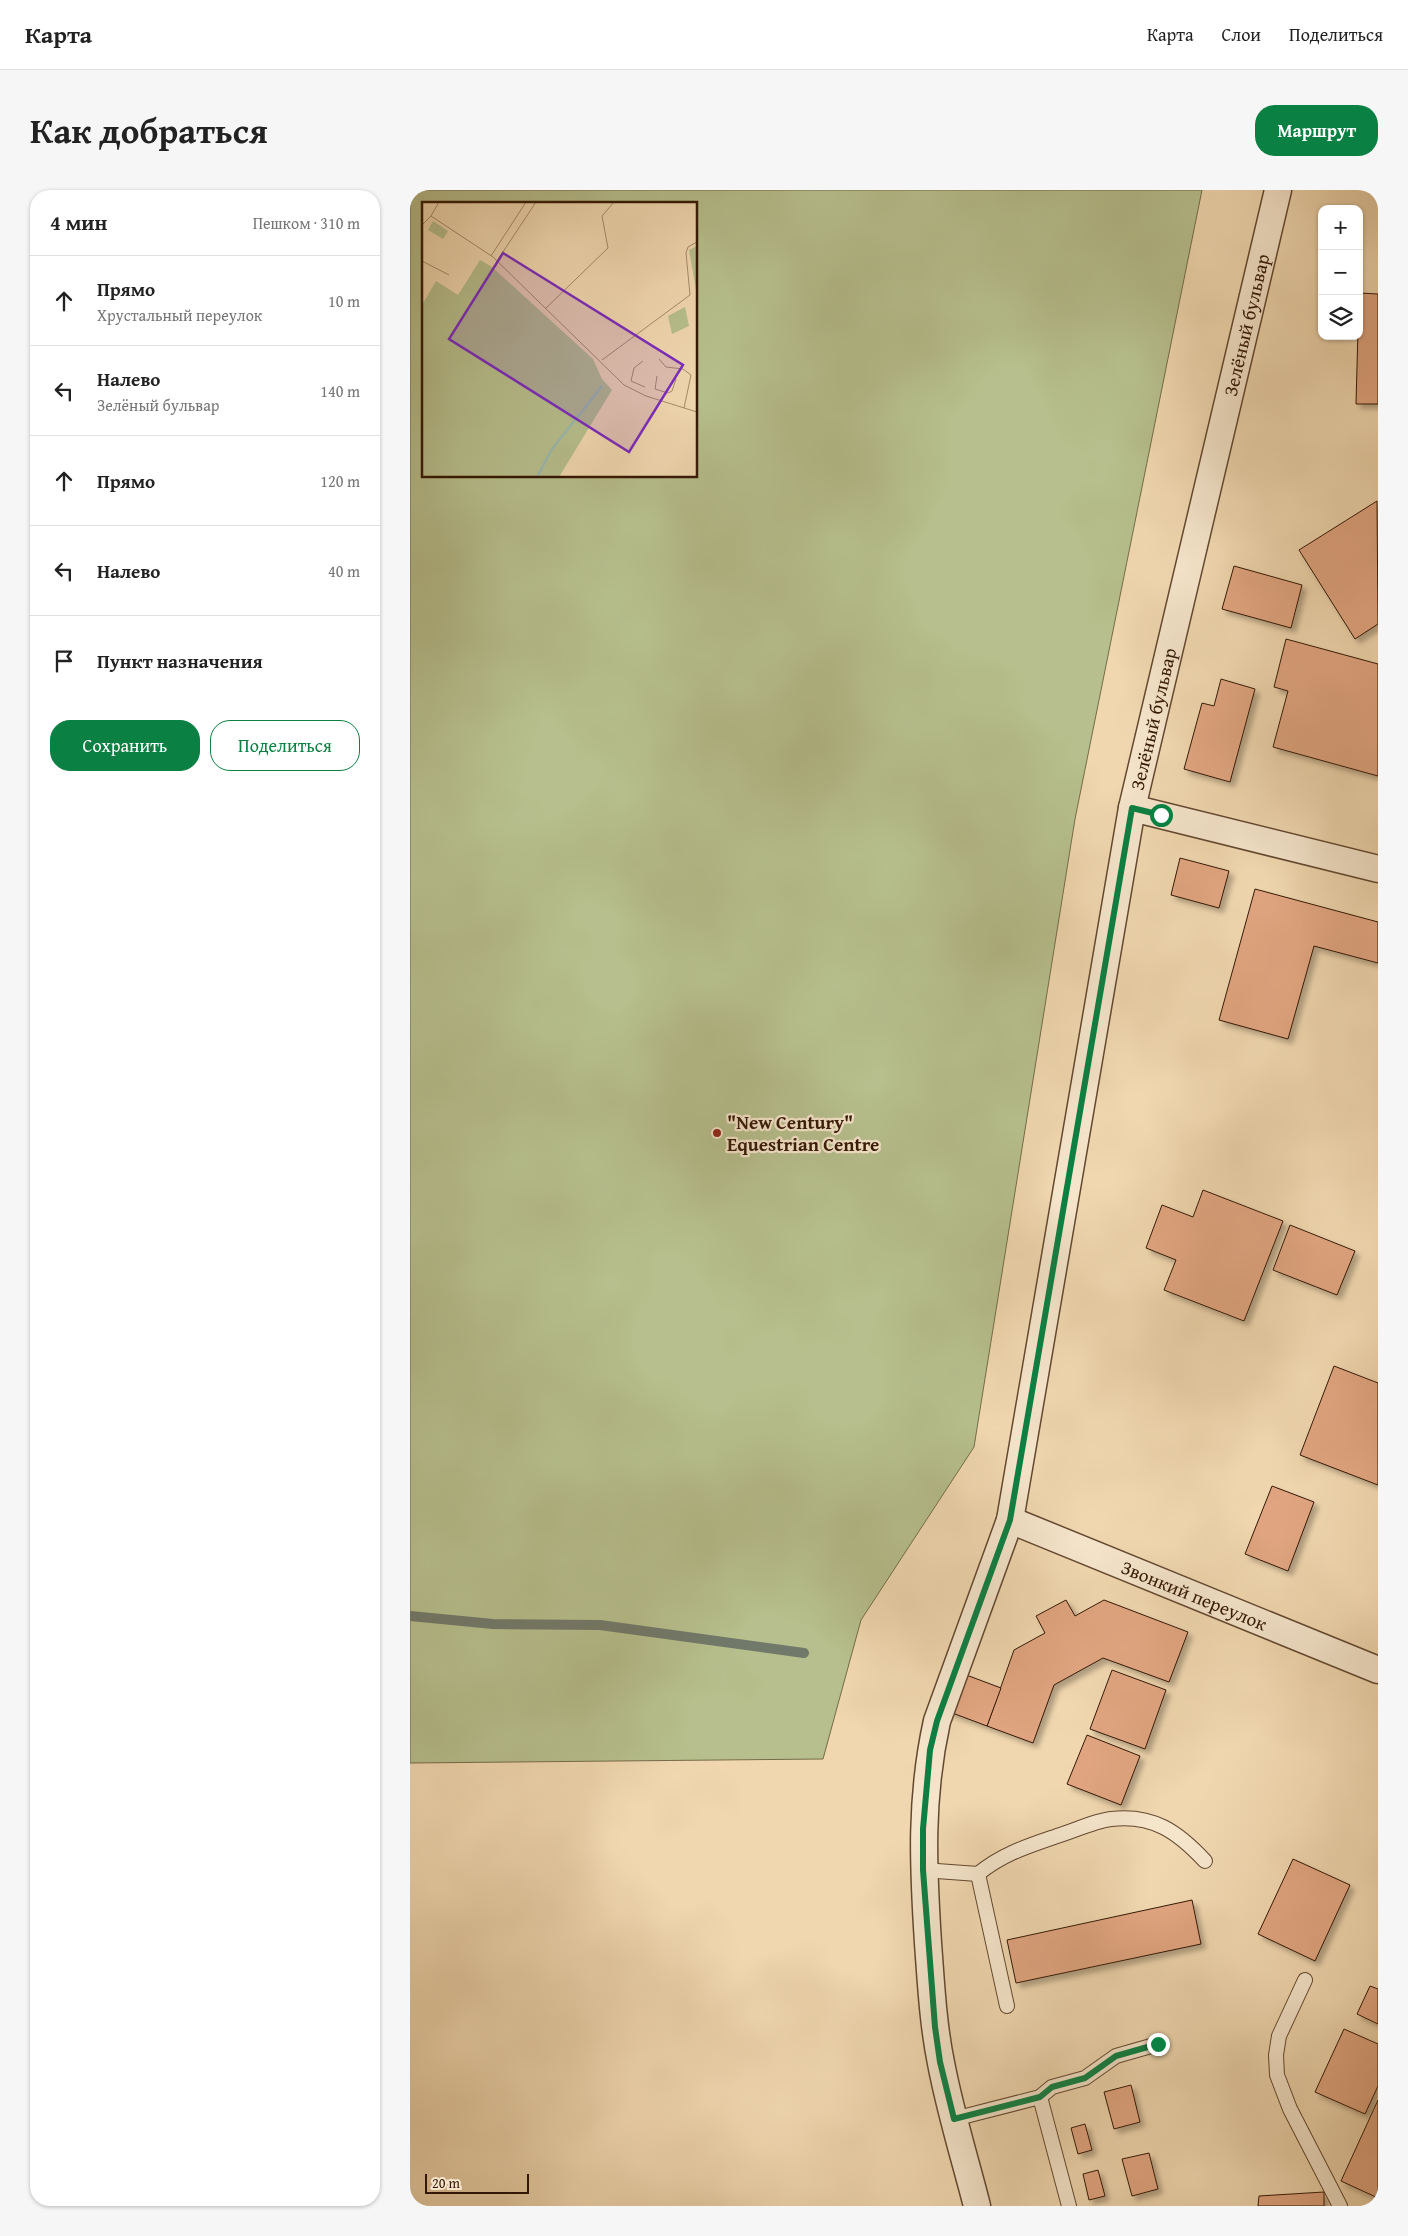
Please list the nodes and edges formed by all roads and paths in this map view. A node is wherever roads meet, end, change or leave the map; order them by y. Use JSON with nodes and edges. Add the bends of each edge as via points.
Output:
{"nodes":[{"id":1,"x":1278,"y":190,"type":"edge"},
{"id":2,"x":1132,"y":808,"type":"junction"},
{"id":3,"x":1378,"y":869,"type":"edge"},
{"id":4,"x":1010,"y":1520,"type":"junction"},
{"id":5,"x":1378,"y":1670,"type":"edge"},
{"id":6,"x":1205,"y":1861,"type":"dead end"},
{"id":7,"x":923,"y":1870,"type":"junction"},
{"id":8,"x":978,"y":1874,"type":"junction"},
{"id":9,"x":1305,"y":1980,"type":"dead end"},
{"id":10,"x":1007,"y":2006,"type":"dead end"},
{"id":11,"x":1158,"y":2044,"type":"dead end"},
{"id":12,"x":1040,"y":2097,"type":"junction"},
{"id":13,"x":954,"y":2119,"type":"junction"},
{"id":14,"x":977,"y":2206,"type":"edge"},
{"id":15,"x":1069,"y":2206,"type":"edge"},
{"id":16,"x":1340,"y":2206,"type":"edge"}],
"edges":[{"from":1,"to":2,"type":"street","name":"Зелёный бульвар"},
{"from":2,"to":3,"type":"street"},
{"from":2,"to":4,"type":"street","name":"Зелёный бульвар"},
{"from":4,"to":5,"type":"street","name":"Звонкий переулок"},
{"from":4,"to":7,"type":"street","name":"Зелёный бульвар","via":[[937,1721],[925,1792]]},
{"from":6,"to":8,"type":"lane","via":[[1184,1839],[1164,1827],[1142,1820],[1111,1819],[1010,1852]]},
{"from":7,"to":8,"type":"lane"},
{"from":7,"to":13,"type":"street","name":"Зелёный бульвар","via":[[935,2027]]},
{"from":8,"to":10,"type":"lane"},
{"from":9,"to":16,"type":"lane","via":[[1279,2036],[1277,2075],[1290,2109]]},
{"from":11,"to":12,"type":"lane","via":[[1116,2056],[1085,2078],[1052,2087]]},
{"from":12,"to":13,"type":"lane"},
{"from":12,"to":15,"type":"lane"},
{"from":13,"to":14,"type":"street","name":"Зелёный бульвар"}]}
